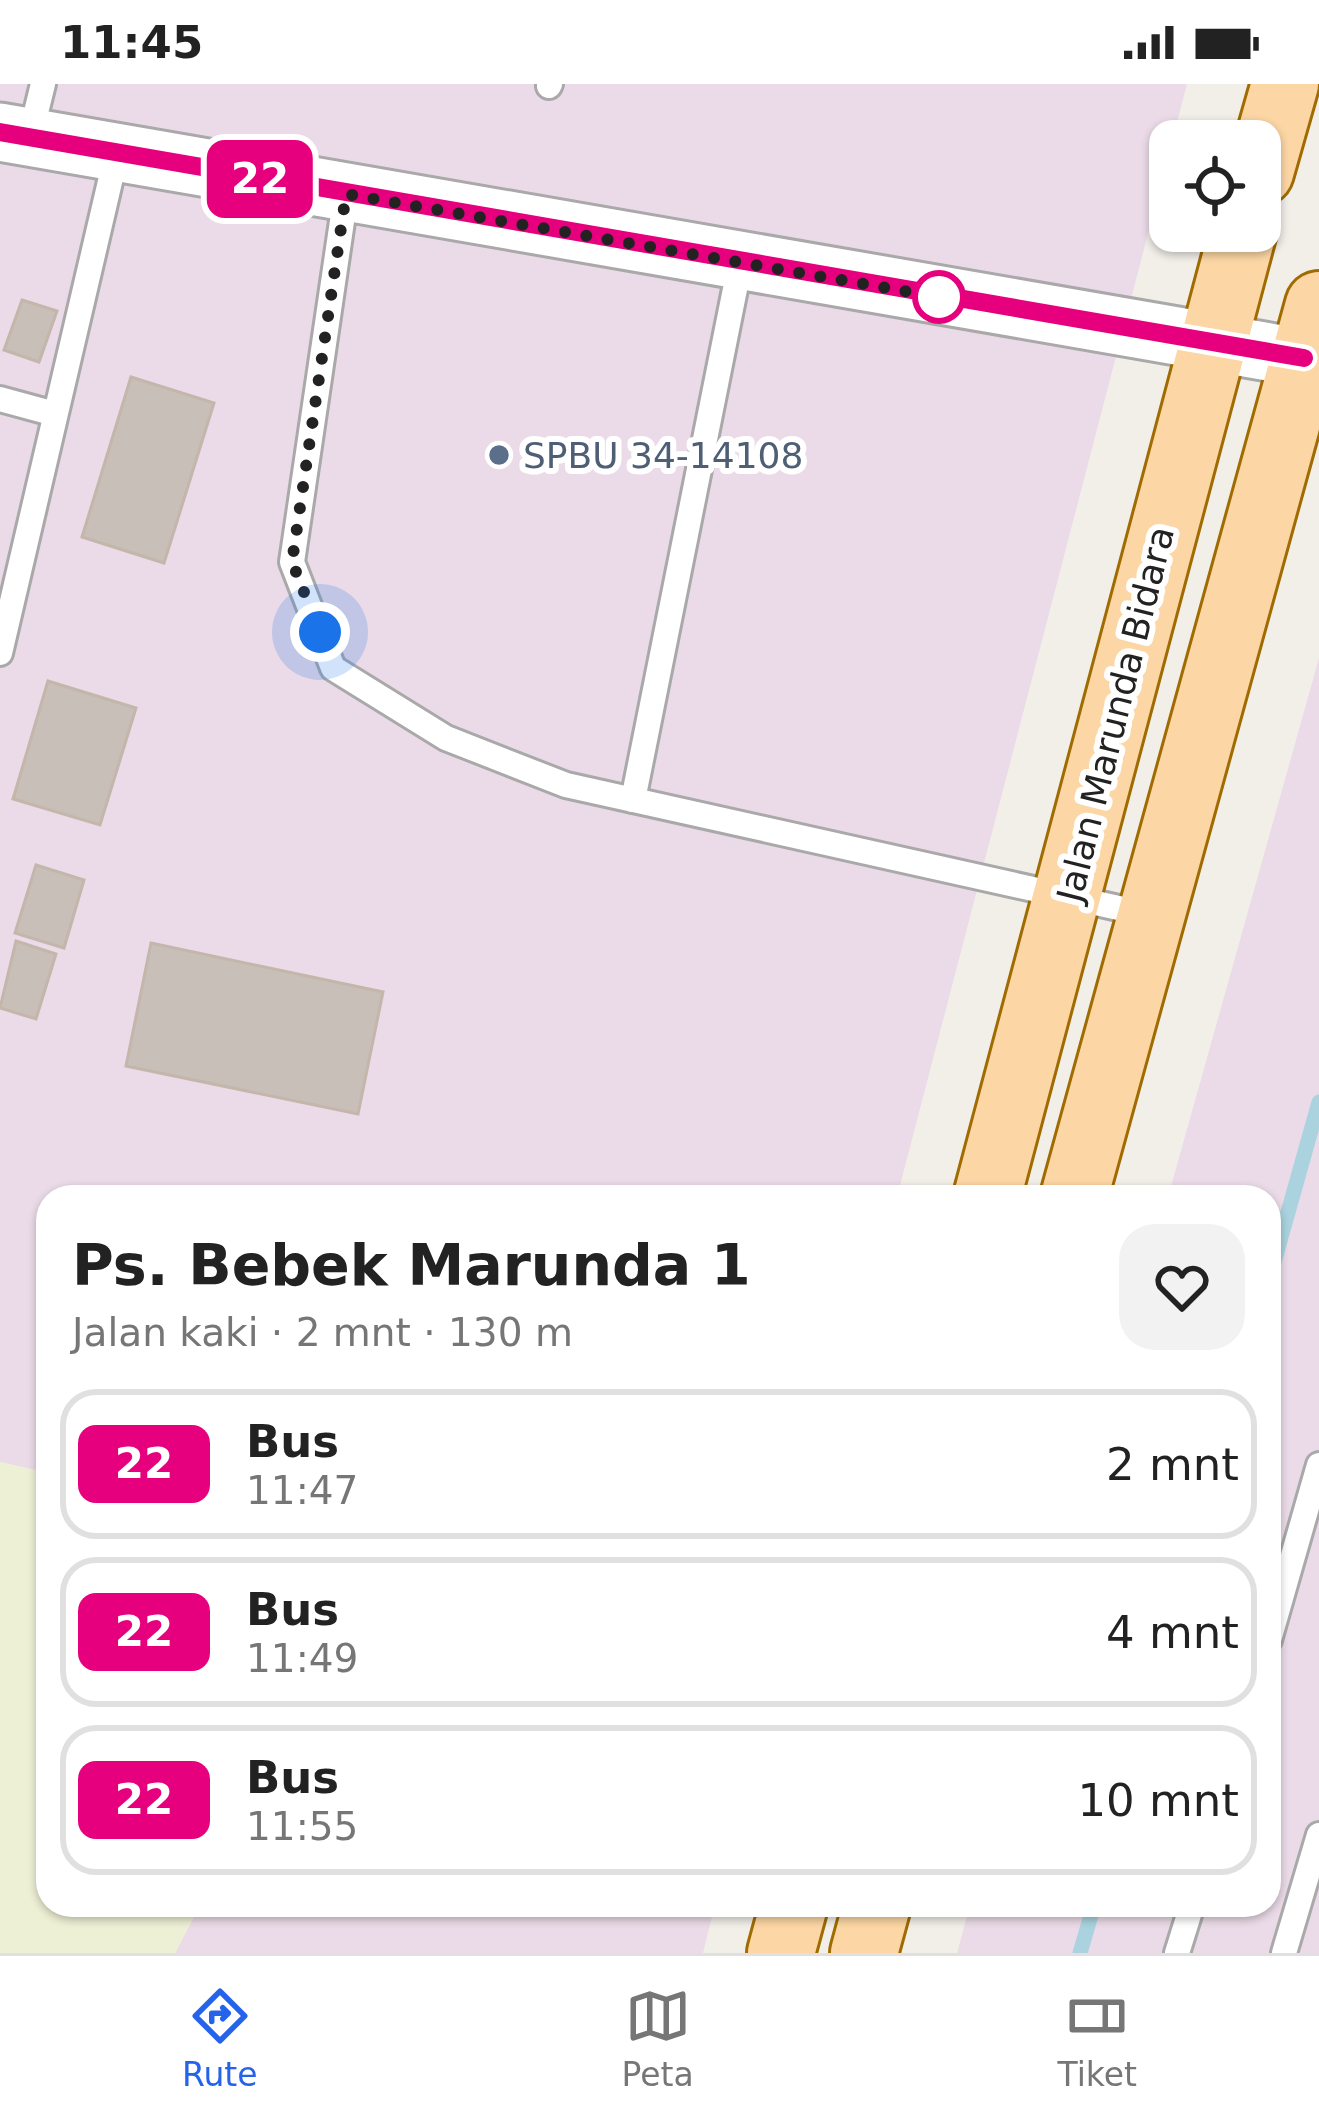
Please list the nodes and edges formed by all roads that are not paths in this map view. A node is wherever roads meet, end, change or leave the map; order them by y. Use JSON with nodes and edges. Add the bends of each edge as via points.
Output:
{"nodes":[{"id":1,"x":1285,"y":84,"type":"edge"},
{"id":2,"x":24,"y":118,"type":"edge"},
{"id":3,"x":1275,"y":120,"type":"edge"},
{"id":4,"x":116,"y":156,"type":"junction"},
{"id":5,"x":346,"y":194,"type":"junction"},
{"id":6,"x":1237,"y":252,"type":"edge"},
{"id":7,"x":740,"y":264,"type":"junction"},
{"id":8,"x":1311,"y":331,"type":"edge"},
{"id":9,"x":1212,"y":341,"type":"junction"},
{"id":10,"x":0,"y":398,"type":"edge"},
{"id":11,"x":55,"y":414,"type":"junction"},
{"id":12,"x":0,"y":653,"type":"edge"},
{"id":13,"x":633,"y":800,"type":"junction"},
{"id":14,"x":1069,"y":895,"type":"junction"},
{"id":15,"x":1153,"y":915,"type":"junction"},
{"id":16,"x":990,"y":1185,"type":"edge"},
{"id":17,"x":1077,"y":1185,"type":"edge"},
{"id":18,"x":1319,"y":1466,"type":"edge"},
{"id":19,"x":1281,"y":1598,"type":"edge"},
{"id":20,"x":1319,"y":1835,"type":"edge"},
{"id":21,"x":1309,"y":1899,"type":"edge"},
{"id":22,"x":791,"y":1917,"type":"edge"},
{"id":23,"x":874,"y":1917,"type":"edge"},
{"id":24,"x":1188,"y":1917,"type":"edge"},
{"id":25,"x":781,"y":1953,"type":"edge"},
{"id":26,"x":864,"y":1953,"type":"edge"},
{"id":27,"x":1177,"y":1953,"type":"edge"},
{"id":28,"x":1284,"y":1953,"type":"edge"}],
"edges":[{"from":1,"to":3,"type":"main road"},
{"from":2,"to":4,"type":"street"},
{"from":4,"to":5,"type":"street"},
{"from":4,"to":11,"type":"lane"},
{"from":5,"to":7,"type":"street"},
{"from":5,"to":13,"type":"lane","via":[[292,562],[333,668],[446,738]]},
{"from":6,"to":9,"type":"main road","name":"Jalan Marunda Bidara"},
{"from":7,"to":9,"type":"street"},
{"from":7,"to":13,"type":"lane"},
{"from":8,"to":9,"type":"street"},
{"from":8,"to":15,"type":"main road"},
{"from":9,"to":14,"type":"main road","name":"Jalan Marunda Bidara"},
{"from":10,"to":11,"type":"lane"},
{"from":11,"to":12,"type":"lane"},
{"from":13,"to":14,"type":"lane"},
{"from":14,"to":15,"type":"lane"},
{"from":14,"to":16,"type":"main road","name":"Jalan Marunda Bidara"},
{"from":15,"to":17,"type":"main road"},
{"from":18,"to":19,"type":"lane"},
{"from":20,"to":21,"type":"lane"},
{"from":21,"to":28,"type":"lane"},
{"from":22,"to":25,"type":"main road"},
{"from":23,"to":26,"type":"main road"},
{"from":24,"to":27,"type":"lane"}]}
